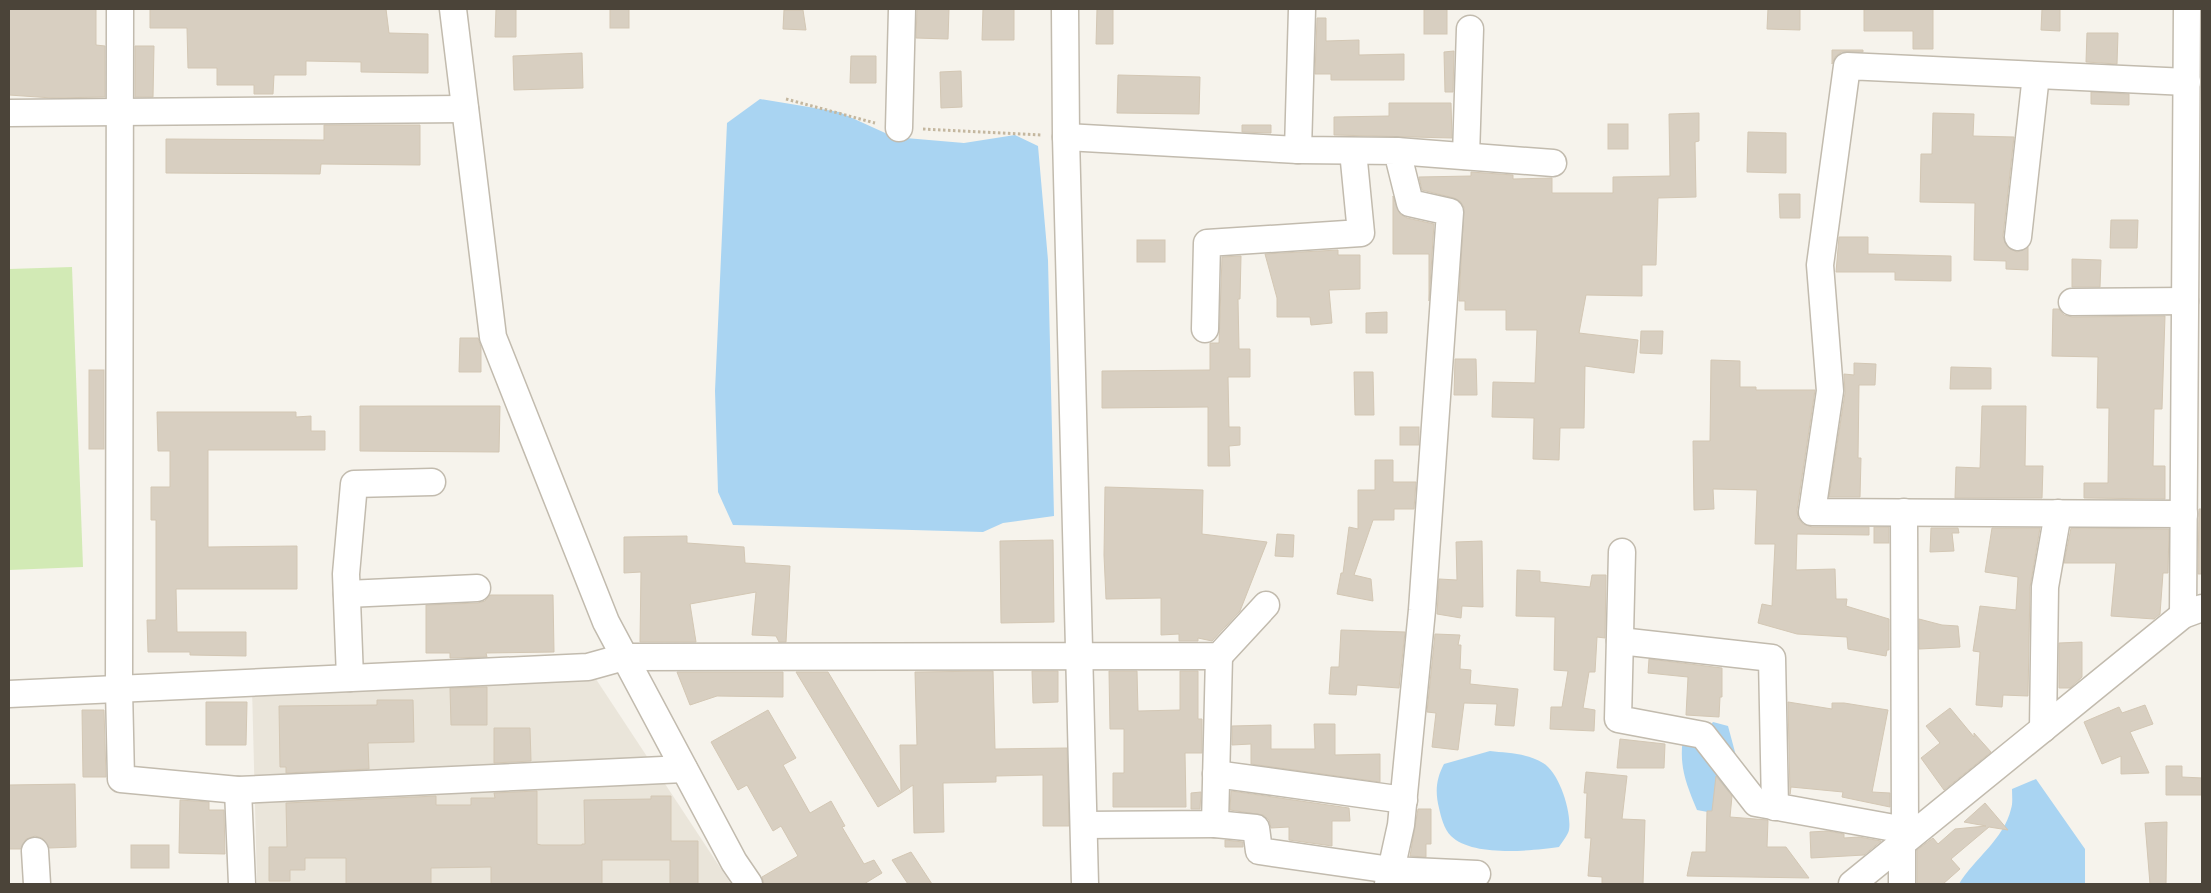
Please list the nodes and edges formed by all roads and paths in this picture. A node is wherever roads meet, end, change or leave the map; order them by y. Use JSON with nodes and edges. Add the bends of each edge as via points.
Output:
{"nodes":[{"id":1,"x":120,"y":9,"type":"edge"},
{"id":2,"x":453,"y":9,"type":"edge"},
{"id":3,"x":902,"y":9,"type":"edge"},
{"id":4,"x":1065,"y":9,"type":"edge"},
{"id":5,"x":1302,"y":9,"type":"edge"},
{"id":6,"x":2187,"y":9,"type":"edge"},
{"id":7,"x":1470,"y":29,"type":"dead end"},
{"id":8,"x":2187,"y":82,"type":"junction"},
{"id":9,"x":2035,"y":84,"type":"dead end"},
{"id":10,"x":465,"y":109,"type":"junction"},
{"id":11,"x":119,"y":112,"type":"junction"},
{"id":12,"x":9,"y":113,"type":"edge"},
{"id":13,"x":899,"y":128,"type":"dead end"},
{"id":14,"x":1066,"y":137,"type":"junction"},
{"id":15,"x":1298,"y":150,"type":"junction"},
{"id":16,"x":1353,"y":151,"type":"junction"},
{"id":17,"x":1397,"y":151,"type":"junction"},
{"id":18,"x":1466,"y":156,"type":"junction"},
{"id":19,"x":1553,"y":163,"type":"dead end"},
{"id":20,"x":2018,"y":237,"type":"dead end"},
{"id":21,"x":2184,"y":301,"type":"junction"},
{"id":22,"x":2072,"y":302,"type":"dead end"},
{"id":23,"x":1205,"y":329,"type":"dead end"},
{"id":24,"x":432,"y":482,"type":"dead end"},
{"id":25,"x":1904,"y":512,"type":"junction"},
{"id":26,"x":2058,"y":513,"type":"junction"},
{"id":27,"x":2184,"y":514,"type":"junction"},
{"id":28,"x":1622,"y":552,"type":"dead end"},
{"id":29,"x":477,"y":588,"type":"dead end"},
{"id":30,"x":347,"y":594,"type":"junction"},
{"id":31,"x":1266,"y":605,"type":"dead end"},
{"id":32,"x":2193,"y":612,"type":"edge"},
{"id":33,"x":1620,"y":641,"type":"junction"},
{"id":34,"x":1080,"y":656,"type":"junction"},
{"id":35,"x":1219,"y":656,"type":"junction"},
{"id":36,"x":624,"y":657,"type":"junction"},
{"id":37,"x":350,"y":678,"type":"junction"},
{"id":38,"x":119,"y":689,"type":"junction"},
{"id":39,"x":9,"y":694,"type":"edge"},
{"id":40,"x":2043,"y":729,"type":"junction"},
{"id":41,"x":684,"y":769,"type":"junction"},
{"id":42,"x":1216,"y":774,"type":"junction"},
{"id":43,"x":238,"y":790,"type":"junction"},
{"id":44,"x":1404,"y":800,"type":"junction"},
{"id":45,"x":1775,"y":808,"type":"junction"},
{"id":46,"x":1214,"y":824,"type":"junction"},
{"id":47,"x":1084,"y":825,"type":"junction"},
{"id":48,"x":1904,"y":837,"type":"junction"},
{"id":49,"x":35,"y":851,"type":"dead end"},
{"id":50,"x":1477,"y":874,"type":"dead end"},
{"id":51,"x":1389,"y":877,"type":"edge"},
{"id":52,"x":37,"y":884,"type":"edge"},
{"id":53,"x":242,"y":884,"type":"edge"},
{"id":54,"x":749,"y":884,"type":"edge"},
{"id":55,"x":1085,"y":884,"type":"edge"},
{"id":56,"x":1852,"y":884,"type":"edge"},
{"id":57,"x":1902,"y":884,"type":"edge"}],
"edges":[{"from":1,"to":11,"type":"street"},
{"from":2,"to":10,"type":"street"},
{"from":3,"to":13,"type":"street"},
{"from":4,"to":14,"type":"street"},
{"from":5,"to":15,"type":"street"},
{"from":6,"to":8,"type":"street"},
{"from":7,"to":18,"type":"street"},
{"from":8,"to":21,"type":"street"},
{"from":8,"to":25,"type":"street","via":[[1847,66],[1820,265],[1830,391],[1812,512]]},
{"from":9,"to":20,"type":"street"},
{"from":10,"to":11,"type":"street"},
{"from":10,"to":36,"type":"street","via":[[493,337],[606,622]]},
{"from":11,"to":12,"type":"street"},
{"from":11,"to":38,"type":"street"},
{"from":14,"to":15,"type":"street"},
{"from":14,"to":34,"type":"street"},
{"from":15,"to":16,"type":"street"},
{"from":16,"to":17,"type":"street"},
{"from":16,"to":23,"type":"street","via":[[1360,233],[1207,243]]},
{"from":17,"to":18,"type":"street"},
{"from":17,"to":44,"type":"street","via":[[1410,203],[1450,212],[1422,610]]},
{"from":18,"to":19,"type":"street"},
{"from":21,"to":22,"type":"street"},
{"from":21,"to":27,"type":"street"},
{"from":24,"to":30,"type":"street","via":[[354,484]]},
{"from":25,"to":26,"type":"street"},
{"from":25,"to":48,"type":"street"},
{"from":26,"to":27,"type":"street"},
{"from":26,"to":40,"type":"street","via":[[2045,587]]},
{"from":27,"to":32,"type":"street"},
{"from":28,"to":33,"type":"street"},
{"from":29,"to":30,"type":"street"},
{"from":30,"to":37,"type":"street"},
{"from":31,"to":35,"type":"street"},
{"from":32,"to":40,"type":"street"},
{"from":33,"to":45,"type":"street","via":[[1618,719],[1703,735],[1756,803]]},
{"from":33,"to":45,"type":"street","via":[[1772,658]]},
{"from":34,"to":35,"type":"street"},
{"from":34,"to":36,"type":"street"},
{"from":34,"to":47,"type":"street"},
{"from":35,"to":42,"type":"street"},
{"from":36,"to":37,"type":"street","via":[[588,667]]},
{"from":36,"to":41,"type":"street"},
{"from":37,"to":38,"type":"street"},
{"from":38,"to":39,"type":"street"},
{"from":38,"to":43,"type":"street","via":[[121,779]]},
{"from":40,"to":48,"type":"street"},
{"from":41,"to":43,"type":"street"},
{"from":41,"to":54,"type":"street"},
{"from":42,"to":44,"type":"street"},
{"from":42,"to":46,"type":"street"},
{"from":43,"to":53,"type":"street"},
{"from":44,"to":51,"type":"street"},
{"from":45,"to":48,"type":"street"},
{"from":46,"to":47,"type":"street"},
{"from":46,"to":51,"type":"street","via":[[1256,828],[1259,851]]},
{"from":47,"to":55,"type":"street"},
{"from":48,"to":56,"type":"street"},
{"from":48,"to":57,"type":"street"},
{"from":49,"to":52,"type":"street"},
{"from":50,"to":51,"type":"street"}]}
